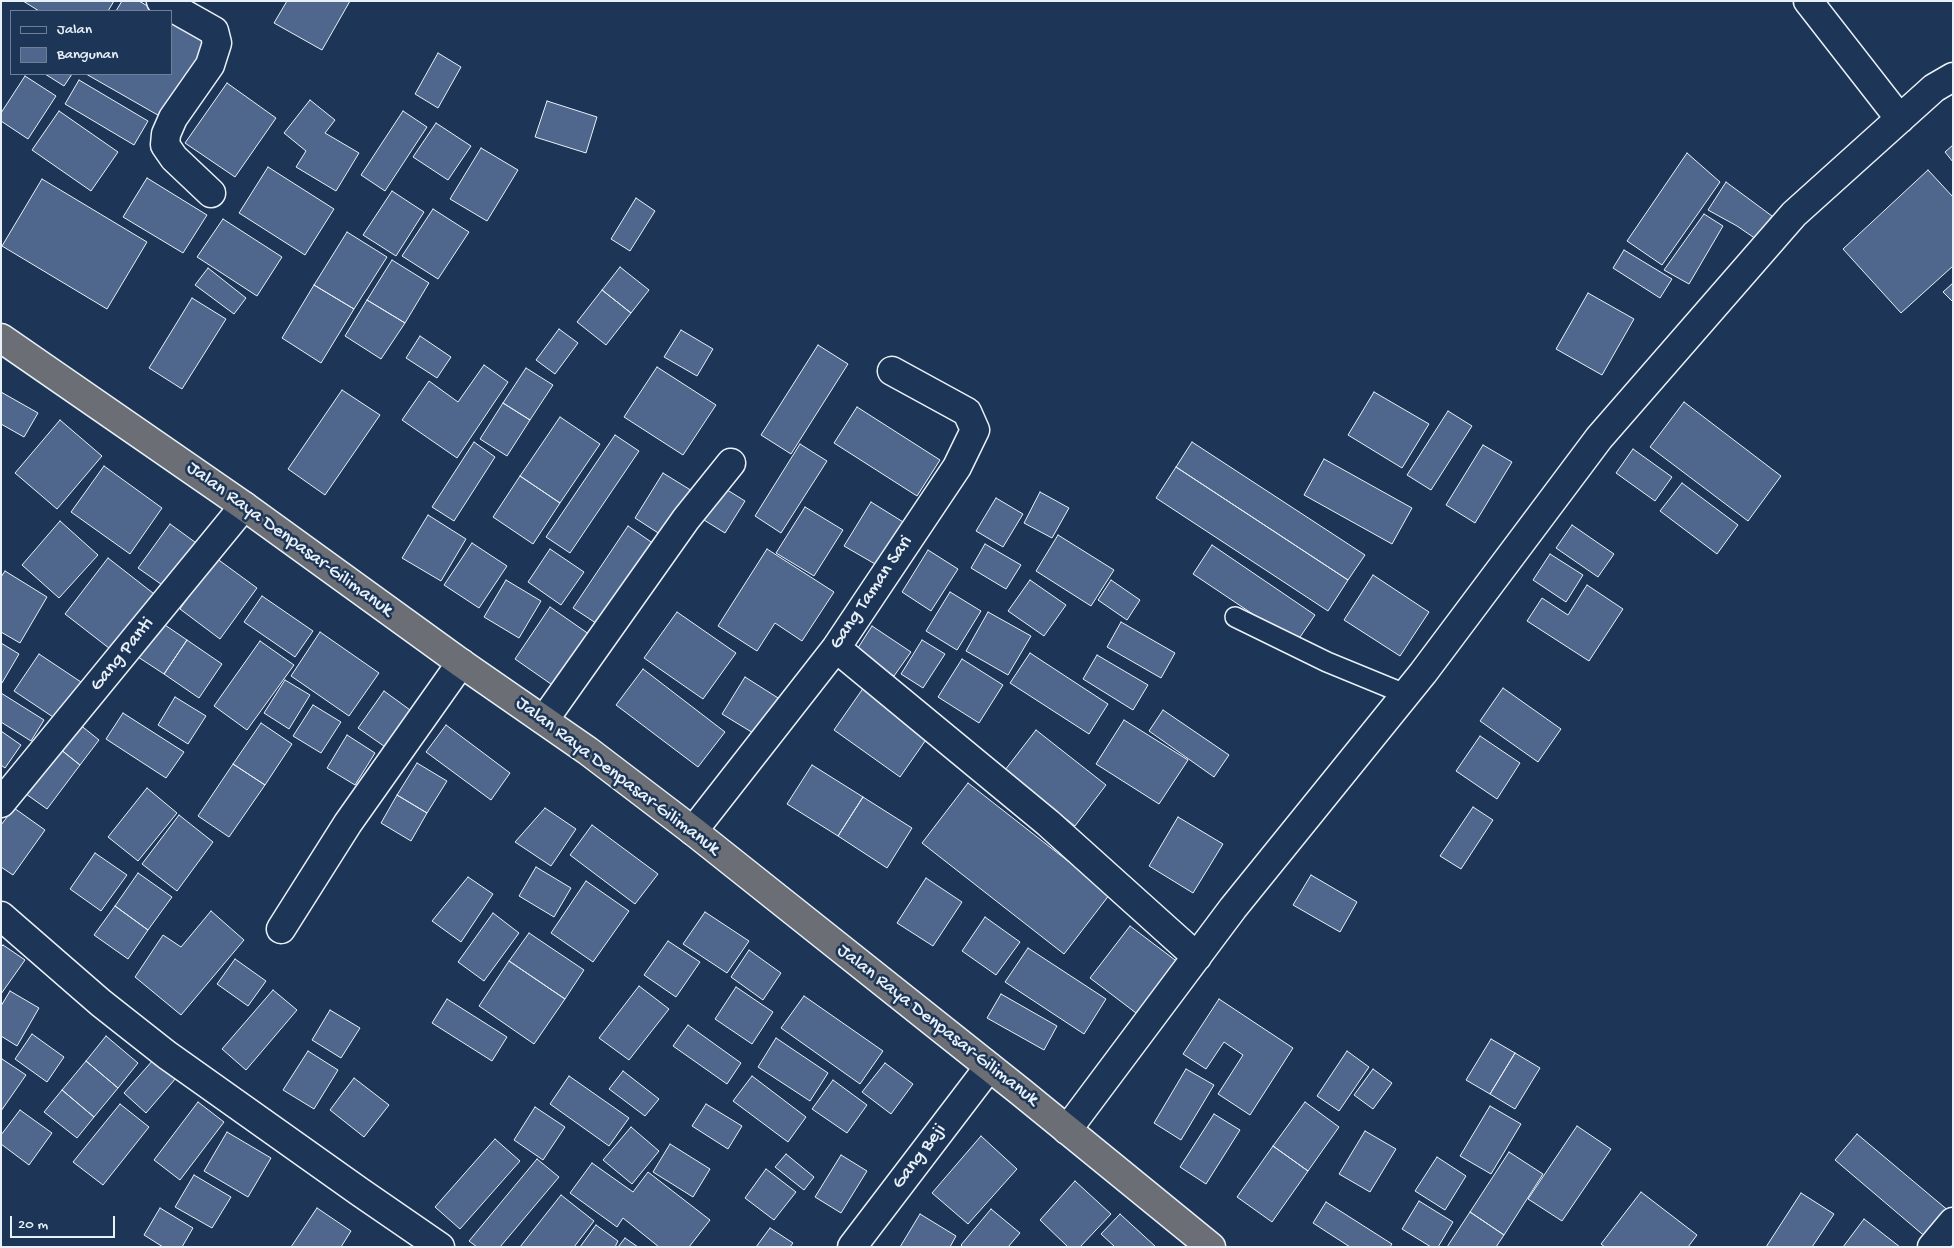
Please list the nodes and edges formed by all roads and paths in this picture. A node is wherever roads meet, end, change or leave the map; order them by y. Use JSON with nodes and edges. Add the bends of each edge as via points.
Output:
{"nodes":[{"id":1,"x":161,"y":1,"type":"edge"},
{"id":2,"x":1808,"y":1,"type":"edge"},
{"id":3,"x":1953,"y":77,"type":"edge"},
{"id":4,"x":1900,"y":119,"type":"junction"},
{"id":5,"x":211,"y":193,"type":"dead end"},
{"id":6,"x":1,"y":338,"type":"edge"},
{"id":7,"x":892,"y":371,"type":"dead end"},
{"id":8,"x":731,"y":464,"type":"dead end"},
{"id":9,"x":244,"y":506,"type":"junction"},
{"id":10,"x":1234,"y":618,"type":"dead end"},
{"id":11,"x":836,"y":648,"type":"junction"},
{"id":12,"x":461,"y":663,"type":"junction"},
{"id":13,"x":1405,"y":694,"type":"junction"},
{"id":14,"x":544,"y":720,"type":"junction"},
{"id":15,"x":1,"y":804,"type":"edge"},
{"id":16,"x":693,"y":831,"type":"junction"},
{"id":17,"x":1,"y":916,"type":"edge"},
{"id":18,"x":281,"y":929,"type":"dead end"},
{"id":19,"x":1197,"y":957,"type":"junction"},
{"id":20,"x":989,"y":1066,"type":"junction"},
{"id":21,"x":1067,"y":1130,"type":"junction"},
{"id":22,"x":1953,"y":1222,"type":"edge"},
{"id":23,"x":440,"y":1247,"type":"edge"},
{"id":24,"x":852,"y":1247,"type":"edge"},
{"id":25,"x":1211,"y":1247,"type":"edge"},
{"id":26,"x":1932,"y":1247,"type":"edge"}],
"edges":[{"from":1,"to":5,"type":"street","via":[[214,31],[217,43],[210,65],[173,118],[165,146]]},
{"from":2,"to":4,"type":"street"},
{"from":3,"to":4,"type":"street","via":[[1934,88]]},
{"from":4,"to":13,"type":"street","via":[[1794,214],[1599,438]]},
{"from":6,"to":9,"type":"highway","name":"Jalan Raya Denpasar-Gilimanuk"},
{"from":7,"to":11,"type":"street","name":"Gang Taman Sari","via":[[967,412],[975,430],[957,467]]},
{"from":8,"to":14,"type":"street","via":[[686,519]]},
{"from":9,"to":12,"type":"highway","name":"Jalan Raya Denpasar-Gilimanuk"},
{"from":9,"to":15,"type":"street","name":"Gang Panti"},
{"from":10,"to":13,"type":"lane"},
{"from":11,"to":16,"type":"street","name":"Gang Taman Sari"},
{"from":11,"to":19,"type":"street","via":[[1048,824]]},
{"from":12,"to":14,"type":"highway","name":"Jalan Raya Denpasar-Gilimanuk"},
{"from":12,"to":18,"type":"street","via":[[348,823]]},
{"from":13,"to":19,"type":"street"},
{"from":14,"to":16,"type":"highway","name":"Jalan Raya Denpasar-Gilimanuk"},
{"from":16,"to":20,"type":"highway","name":"Jalan Raya Denpasar-Gilimanuk"},
{"from":17,"to":23,"type":"street","via":[[101,1003],[167,1055]]},
{"from":19,"to":21,"type":"street"},
{"from":20,"to":21,"type":"highway","name":"Jalan Raya Denpasar-Gilimanuk"},
{"from":20,"to":24,"type":"street","name":"Gang Beji"},
{"from":21,"to":25,"type":"highway","name":"Jalan Raya Denpasar-Gilimanuk"},
{"from":22,"to":26,"type":"street"}]}
